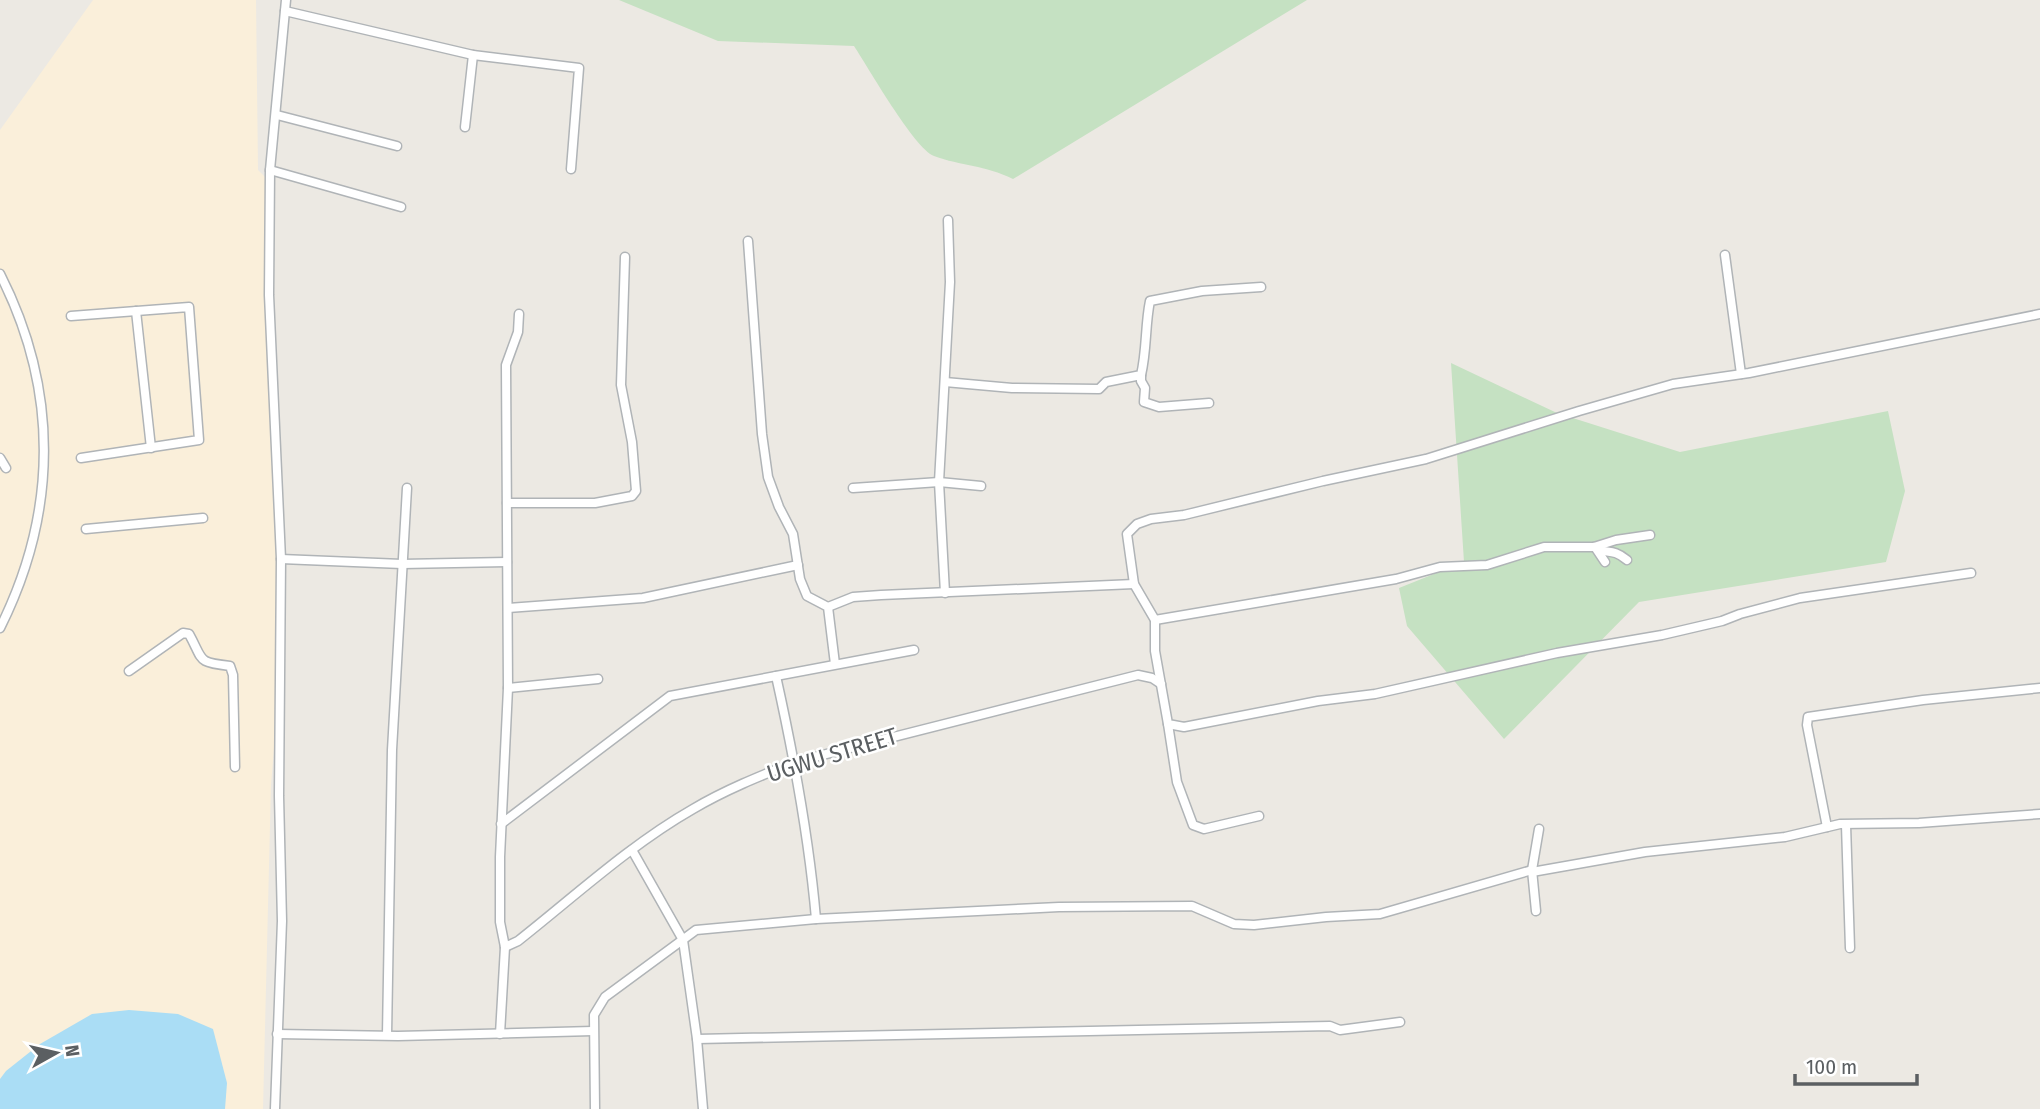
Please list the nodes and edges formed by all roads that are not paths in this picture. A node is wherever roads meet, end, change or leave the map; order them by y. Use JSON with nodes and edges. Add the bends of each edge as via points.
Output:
{"nodes":[{"id":1,"x":286,"y":0,"type":"edge"},
{"id":2,"x":285,"y":11,"type":"junction"},
{"id":3,"x":473,"y":55,"type":"junction"},
{"id":4,"x":277,"y":115,"type":"junction"},
{"id":5,"x":465,"y":127,"type":"dead end"},
{"id":6,"x":397,"y":146,"type":"dead end"},
{"id":7,"x":571,"y":169,"type":"dead end"},
{"id":8,"x":270,"y":170,"type":"junction"},
{"id":9,"x":401,"y":207,"type":"dead end"},
{"id":10,"x":948,"y":220,"type":"dead end"},
{"id":11,"x":748,"y":241,"type":"dead end"},
{"id":12,"x":1725,"y":255,"type":"dead end"},
{"id":13,"x":625,"y":257,"type":"dead end"},
{"id":14,"x":0,"y":274,"type":"edge"},
{"id":15,"x":1261,"y":287,"type":"dead end"},
{"id":16,"x":136,"y":311,"type":"junction"},
{"id":17,"x":519,"y":314,"type":"dead end"},
{"id":18,"x":2040,"y":314,"type":"edge"},
{"id":19,"x":71,"y":316,"type":"dead end"},
{"id":20,"x":1741,"y":374,"type":"junction"},
{"id":21,"x":1141,"y":375,"type":"junction"},
{"id":22,"x":945,"y":382,"type":"junction"},
{"id":23,"x":1209,"y":404,"type":"dead end"},
{"id":24,"x":151,"y":448,"type":"junction"},
{"id":25,"x":0,"y":458,"type":"edge"},
{"id":26,"x":81,"y":458,"type":"dead end"},
{"id":27,"x":6,"y":468,"type":"dead end"},
{"id":28,"x":939,"y":482,"type":"junction"},
{"id":29,"x":981,"y":486,"type":"dead end"},
{"id":30,"x":407,"y":488,"type":"dead end"},
{"id":31,"x":853,"y":488,"type":"dead end"},
{"id":32,"x":508,"y":503,"type":"junction"},
{"id":33,"x":203,"y":518,"type":"dead end"},
{"id":34,"x":86,"y":529,"type":"dead end"},
{"id":35,"x":1650,"y":535,"type":"dead end"},
{"id":36,"x":1596,"y":549,"type":"junction"},
{"id":37,"x":281,"y":559,"type":"junction"},
{"id":38,"x":1627,"y":560,"type":"dead end"},
{"id":39,"x":507,"y":562,"type":"junction"},
{"id":40,"x":1605,"y":562,"type":"dead end"},
{"id":41,"x":402,"y":564,"type":"junction"},
{"id":42,"x":798,"y":565,"type":"junction"},
{"id":43,"x":1971,"y":573,"type":"dead end"},
{"id":44,"x":1134,"y":584,"type":"junction"},
{"id":45,"x":945,"y":593,"type":"junction"},
{"id":46,"x":828,"y":607,"type":"junction"},
{"id":47,"x":508,"y":608,"type":"junction"},
{"id":48,"x":1154,"y":620,"type":"junction"},
{"id":49,"x":0,"y":628,"type":"edge"},
{"id":50,"x":914,"y":650,"type":"dead end"},
{"id":51,"x":835,"y":664,"type":"junction"},
{"id":52,"x":129,"y":671,"type":"dead end"},
{"id":53,"x":776,"y":676,"type":"junction"},
{"id":54,"x":598,"y":679,"type":"dead end"},
{"id":55,"x":1161,"y":684,"type":"junction"},
{"id":56,"x":508,"y":688,"type":"junction"},
{"id":57,"x":2040,"y":688,"type":"edge"},
{"id":58,"x":1168,"y":724,"type":"junction"},
{"id":59,"x":795,"y":762,"type":"junction"},
{"id":60,"x":235,"y":767,"type":"dead end"},
{"id":61,"x":2040,"y":814,"type":"edge"},
{"id":62,"x":1259,"y":816,"type":"dead end"},
{"id":63,"x":501,"y":824,"type":"junction"},
{"id":64,"x":1846,"y":825,"type":"junction"},
{"id":65,"x":1827,"y":827,"type":"junction"},
{"id":66,"x":1539,"y":829,"type":"dead end"},
{"id":67,"x":632,"y":850,"type":"junction"},
{"id":68,"x":1532,"y":871,"type":"junction"},
{"id":69,"x":1536,"y":911,"type":"dead end"},
{"id":70,"x":816,"y":919,"type":"junction"},
{"id":71,"x":683,"y":940,"type":"junction"},
{"id":72,"x":505,"y":947,"type":"junction"},
{"id":73,"x":1850,"y":948,"type":"dead end"},
{"id":74,"x":1399,"y":1022,"type":"dead end"},
{"id":75,"x":593,"y":1031,"type":"junction"},
{"id":76,"x":277,"y":1034,"type":"junction"},
{"id":77,"x":500,"y":1034,"type":"junction"},
{"id":78,"x":387,"y":1035,"type":"junction"},
{"id":79,"x":697,"y":1040,"type":"junction"},
{"id":80,"x":275,"y":1109,"type":"edge"},
{"id":81,"x":595,"y":1109,"type":"edge"},
{"id":82,"x":703,"y":1109,"type":"edge"}],
"edges":[{"from":1,"to":2,"type":"street"},
{"from":2,"to":3,"type":"street"},
{"from":2,"to":4,"type":"street"},
{"from":3,"to":5,"type":"street"},
{"from":3,"to":7,"type":"street","via":[[579,68]]},
{"from":4,"to":6,"type":"street"},
{"from":4,"to":8,"type":"street"},
{"from":8,"to":9,"type":"street"},
{"from":8,"to":37,"type":"street","via":[[269,295]]},
{"from":10,"to":22,"type":"street"},
{"from":11,"to":42,"type":"street","via":[[768,477],[793,534]]},
{"from":12,"to":20,"type":"street"},
{"from":13,"to":32,"type":"street","via":[[621,385],[636,491],[632,496],[595,503]]},
{"from":14,"to":49,"type":"street","via":[[16,306],[34,365],[42,405],[44,469],[31,552]]},
{"from":15,"to":21,"type":"street","via":[[1150,301]]},
{"from":16,"to":19,"type":"street"},
{"from":16,"to":24,"type":"street"},
{"from":16,"to":24,"type":"street","via":[[189,307],[199,440]]},
{"from":17,"to":32,"type":"street","via":[[506,365]]},
{"from":18,"to":20,"type":"street"},
{"from":20,"to":44,"type":"street","via":[[1673,384],[1392,468],[1137,524],[1127,534]]},
{"from":21,"to":22,"type":"street","via":[[1106,382],[1098,389]]},
{"from":21,"to":23,"type":"street","via":[[1143,402],[1159,407]]},
{"from":22,"to":28,"type":"street"},
{"from":24,"to":26,"type":"street"},
{"from":25,"to":27,"type":"street"},
{"from":28,"to":29,"type":"street"},
{"from":28,"to":31,"type":"street"},
{"from":28,"to":45,"type":"street"},
{"from":30,"to":41,"type":"street"},
{"from":32,"to":39,"type":"street"},
{"from":33,"to":34,"type":"street"},
{"from":35,"to":36,"type":"street","via":[[1616,540]]},
{"from":36,"to":38,"type":"street","via":[[1614,551]]},
{"from":36,"to":40,"type":"street"},
{"from":36,"to":48,"type":"street","via":[[1544,547],[1487,565],[1440,567],[1396,579]]},
{"from":37,"to":41,"type":"street"},
{"from":37,"to":76,"type":"street","via":[[282,921]]},
{"from":39,"to":41,"type":"street"},
{"from":39,"to":47,"type":"street"},
{"from":41,"to":78,"type":"street","via":[[392,750]]},
{"from":42,"to":46,"type":"street","via":[[807,596]]},
{"from":42,"to":47,"type":"street","via":[[643,598]]},
{"from":43,"to":58,"type":"street","via":[[1800,598],[1662,635],[1375,694],[1184,727]]},
{"from":44,"to":45,"type":"street"},
{"from":44,"to":48,"type":"street"},
{"from":45,"to":46,"type":"street","via":[[853,597]]},
{"from":46,"to":51,"type":"street"},
{"from":47,"to":56,"type":"street"},
{"from":48,"to":55,"type":"street"},
{"from":50,"to":51,"type":"street"},
{"from":51,"to":53,"type":"street"},
{"from":52,"to":60,"type":"street","via":[[183,633],[189,634],[206,663],[230,666]]},
{"from":53,"to":59,"type":"street"},
{"from":53,"to":63,"type":"street","via":[[670,696]]},
{"from":54,"to":56,"type":"street"},
{"from":55,"to":58,"type":"street"},
{"from":55,"to":59,"type":"street","name":"UGWU STREET","via":[[1138,675]]},
{"from":56,"to":63,"type":"street"},
{"from":57,"to":65,"type":"street","via":[[1808,717]]},
{"from":58,"to":62,"type":"street","via":[[1177,782],[1193,825],[1204,829]]},
{"from":59,"to":67,"type":"street","name":"UGWU STREET","via":[[692,809]]},
{"from":59,"to":70,"type":"street"},
{"from":61,"to":64,"type":"street"},
{"from":63,"to":72,"type":"street","via":[[500,922]]},
{"from":64,"to":65,"type":"street"},
{"from":64,"to":73,"type":"street"},
{"from":65,"to":68,"type":"street"},
{"from":66,"to":68,"type":"street"},
{"from":67,"to":71,"type":"street"},
{"from":67,"to":72,"type":"street","name":"UGWU STREET","via":[[519,941]]},
{"from":68,"to":69,"type":"street"},
{"from":68,"to":70,"type":"street","via":[[1380,914],[1254,925],[1234,924],[1192,906],[1059,907]]},
{"from":70,"to":71,"type":"street","via":[[696,930]]},
{"from":71,"to":75,"type":"street","via":[[605,997],[594,1015]]},
{"from":71,"to":79,"type":"street"},
{"from":72,"to":77,"type":"street"},
{"from":74,"to":79,"type":"street","via":[[1340,1030],[1330,1026]]},
{"from":75,"to":77,"type":"street"},
{"from":75,"to":81,"type":"street"},
{"from":76,"to":78,"type":"street"},
{"from":76,"to":80,"type":"street"},
{"from":77,"to":78,"type":"street"},
{"from":79,"to":82,"type":"street"}]}
